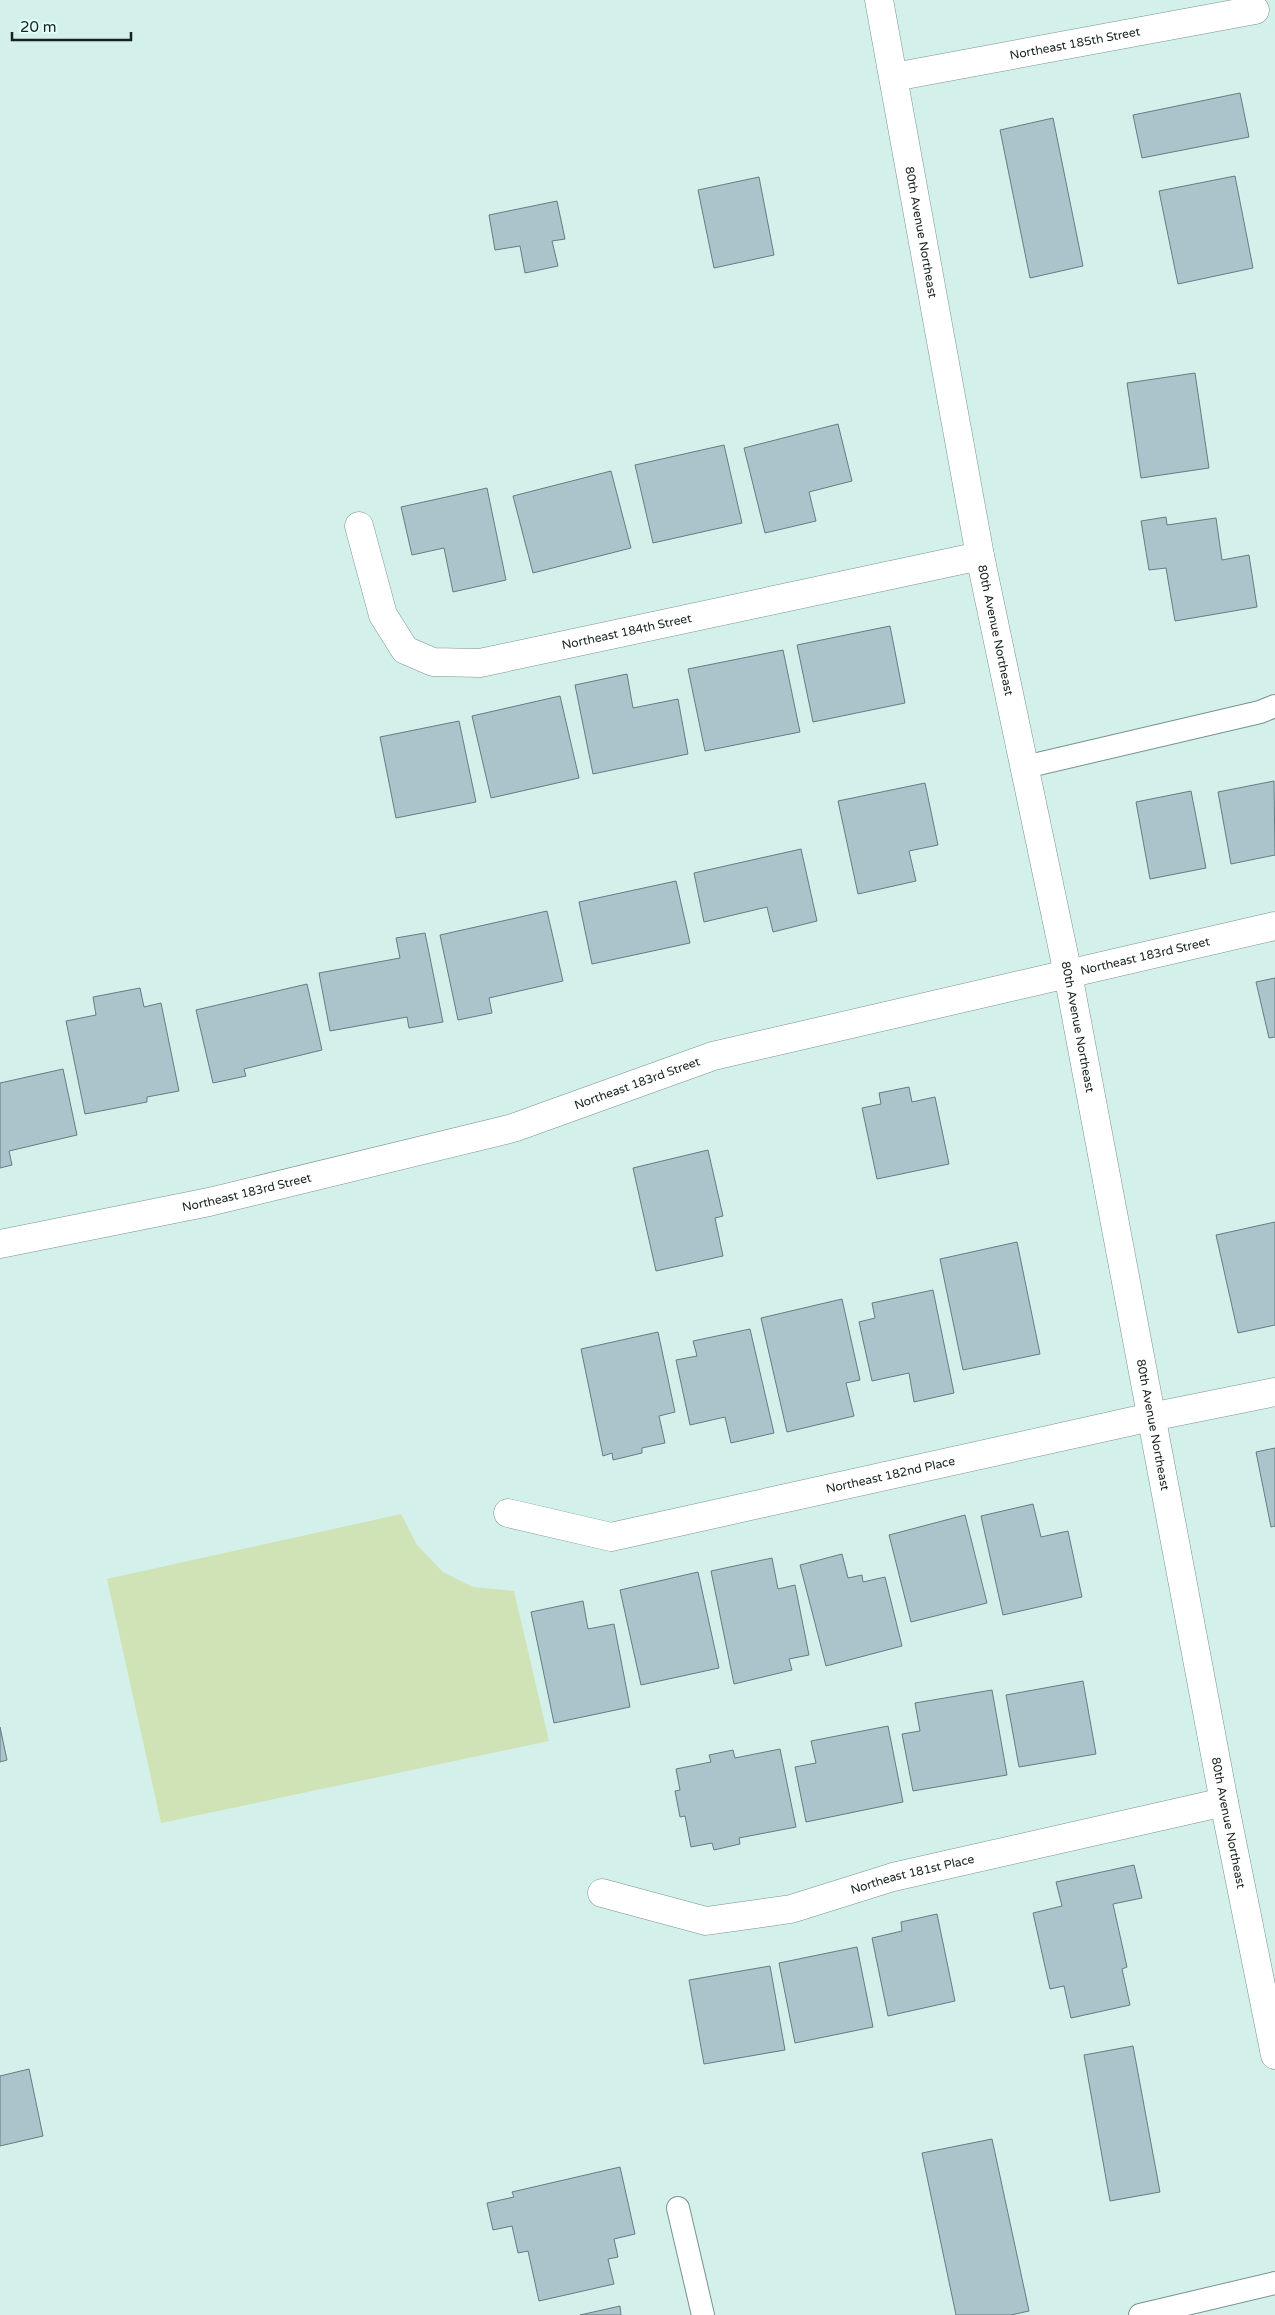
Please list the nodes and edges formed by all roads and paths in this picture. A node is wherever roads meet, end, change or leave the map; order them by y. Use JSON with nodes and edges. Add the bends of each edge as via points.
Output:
{"nodes":[{"id":1,"x":879,"y":0,"type":"edge"},
{"id":2,"x":1255,"y":10,"type":"dead end"},
{"id":3,"x":894,"y":78,"type":"junction"},
{"id":4,"x":359,"y":526,"type":"dead end"},
{"id":5,"x":980,"y":556,"type":"junction"},
{"id":6,"x":1275,"y":706,"type":"edge"},
{"id":7,"x":1024,"y":767,"type":"junction"},
{"id":8,"x":1275,"y":926,"type":"edge"},
{"id":9,"x":1068,"y":974,"type":"junction"},
{"id":10,"x":0,"y":1244,"type":"edge"},
{"id":11,"x":1275,"y":1392,"type":"edge"},
{"id":12,"x":1151,"y":1416,"type":"junction"},
{"id":13,"x":508,"y":1513,"type":"dead end"},
{"id":14,"x":1224,"y":1802,"type":"junction"},
{"id":15,"x":602,"y":1893,"type":"dead end"},
{"id":16,"x":1275,"y":2055,"type":"edge"},
{"id":17,"x":678,"y":2208,"type":"dead end"},
{"id":18,"x":1275,"y":2283,"type":"edge"},
{"id":19,"x":703,"y":2315,"type":"edge"},
{"id":20,"x":1140,"y":2315,"type":"edge"}],
"edges":[{"from":1,"to":3,"type":"street","name":"80th Avenue Northeast"},
{"from":2,"to":3,"type":"street","name":"Northeast 185th Street"},
{"from":3,"to":5,"type":"street","name":"80th Avenue Northeast"},
{"from":4,"to":5,"type":"street","name":"Northeast 184th Street","via":[[383,615],[405,650],[432,662],[480,663]]},
{"from":5,"to":7,"type":"street","name":"80th Avenue Northeast"},
{"from":6,"to":7,"type":"lane"},
{"from":7,"to":9,"type":"street","name":"80th Avenue Northeast"},
{"from":8,"to":9,"type":"street","name":"Northeast 183rd Street"},
{"from":9,"to":10,"type":"street","name":"Northeast 183rd Street","via":[[713,1056],[513,1128],[209,1202]]},
{"from":9,"to":12,"type":"street","name":"80th Avenue Northeast"},
{"from":11,"to":12,"type":"street","name":"Northeast 182nd Place"},
{"from":12,"to":13,"type":"street","name":"Northeast 182nd Place","via":[[612,1537]]},
{"from":12,"to":14,"type":"street","name":"80th Avenue Northeast"},
{"from":14,"to":15,"type":"street","name":"Northeast 181st Place","via":[[893,1877],[791,1909],[706,1921]]},
{"from":14,"to":16,"type":"street","name":"80th Avenue Northeast"},
{"from":17,"to":19,"type":"lane"},
{"from":18,"to":20,"type":"lane"}]}
